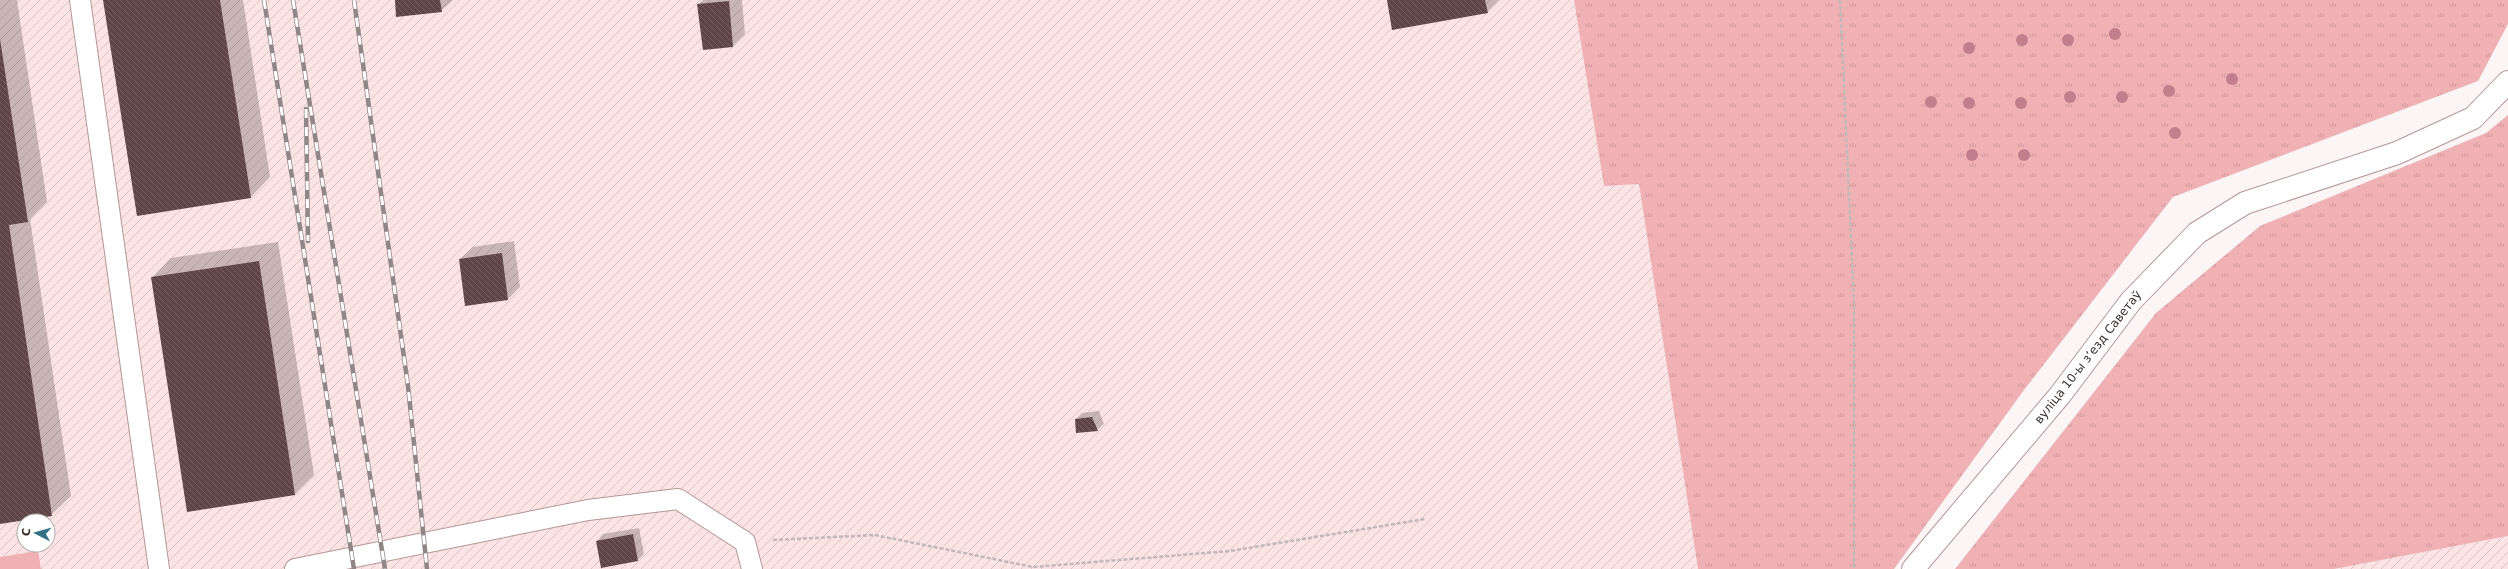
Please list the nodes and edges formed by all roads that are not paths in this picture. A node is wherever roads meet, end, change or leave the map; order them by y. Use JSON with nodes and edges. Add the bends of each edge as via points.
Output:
{"nodes":[{"id":1,"x":80,"y":0,"type":"edge"},
{"id":2,"x":2508,"y":82,"type":"edge"},
{"id":3,"x":304,"y":568,"type":"edge"},
{"id":4,"x":158,"y":569,"type":"edge"},
{"id":5,"x":752,"y":569,"type":"edge"},
{"id":6,"x":1913,"y":569,"type":"edge"}],
"edges":[{"from":1,"to":4,"type":"lane"},
{"from":2,"to":6,"type":"street","name":"вуліца 10-ы зʼезд Саветаў","via":[[2473,118],[2397,153],[2245,203],[2197,233],[2131,301],[2060,394]]},
{"from":3,"to":5,"type":"lane","via":[[588,510],[678,499],[745,542]]}]}
